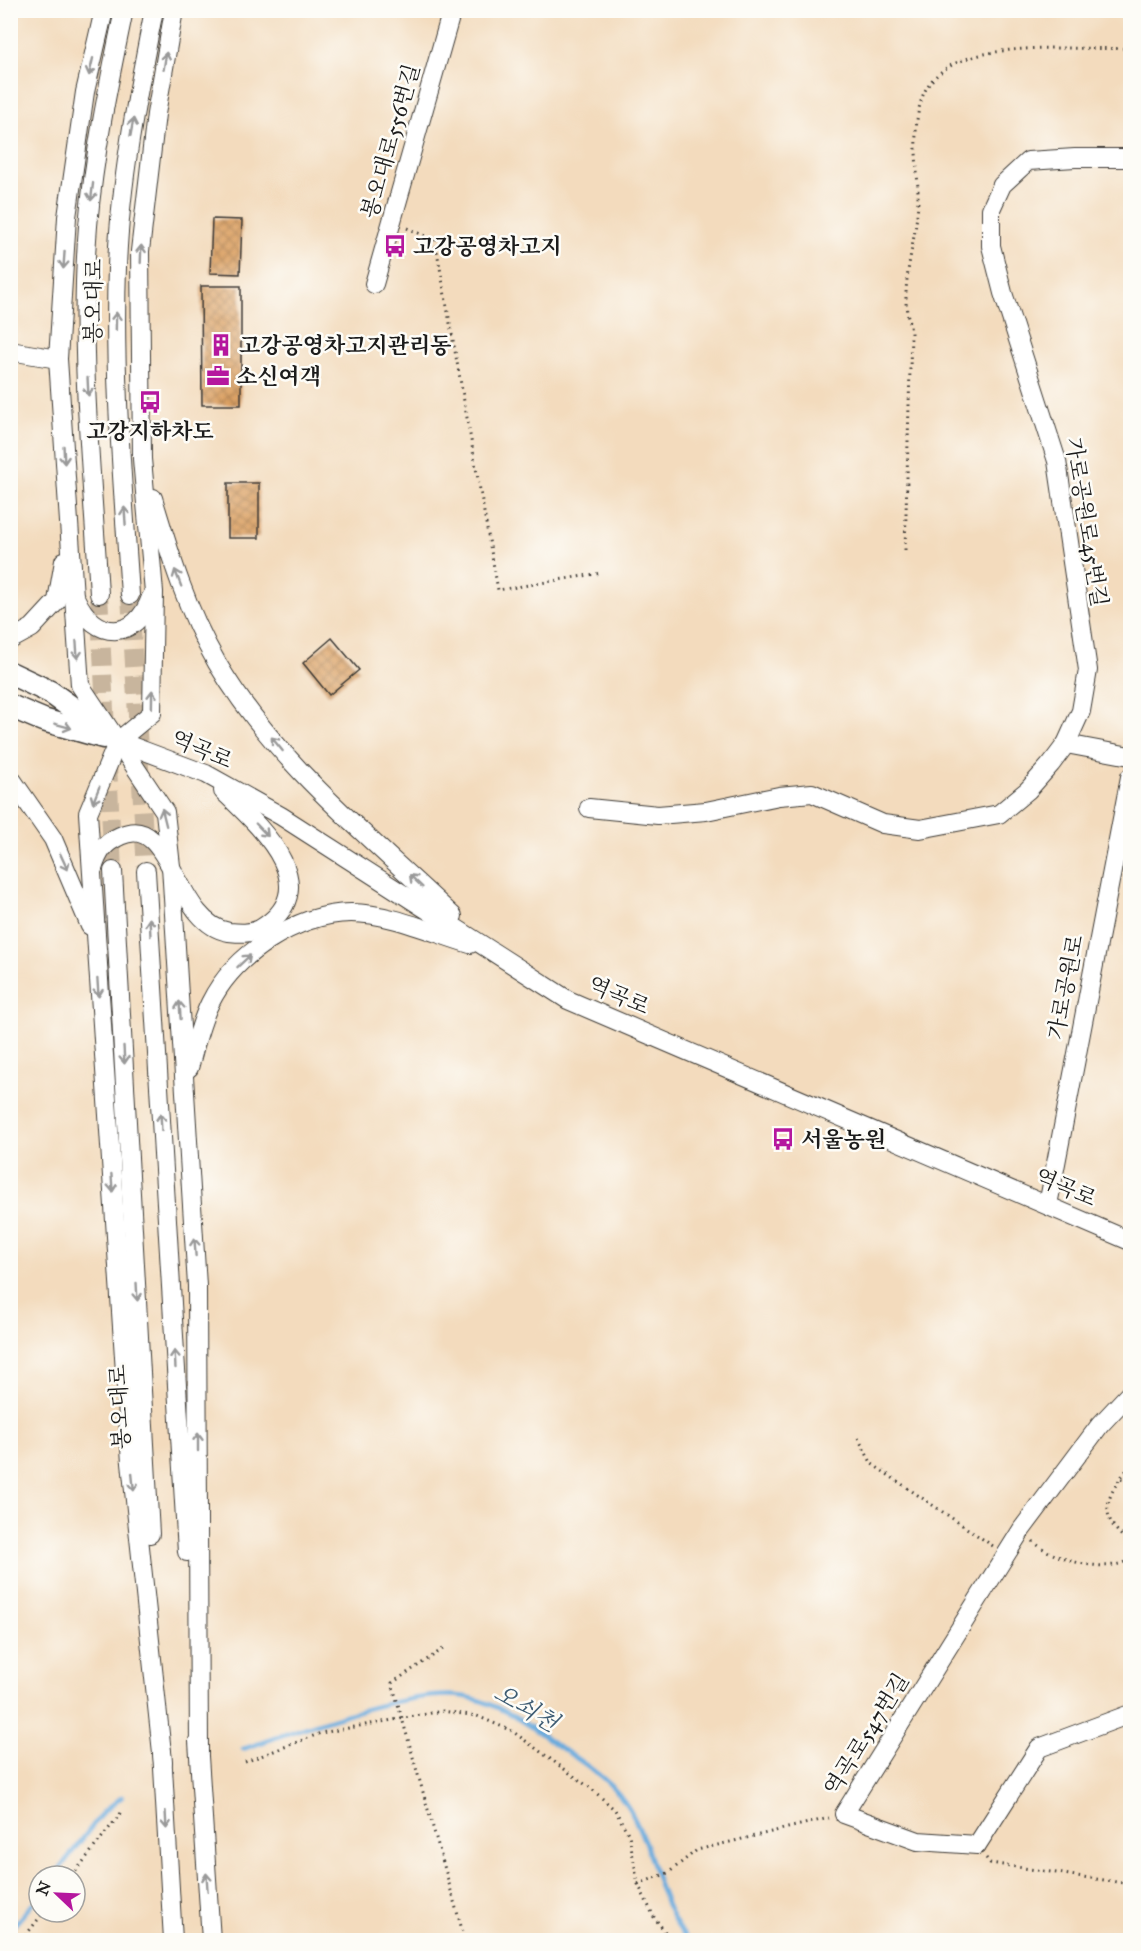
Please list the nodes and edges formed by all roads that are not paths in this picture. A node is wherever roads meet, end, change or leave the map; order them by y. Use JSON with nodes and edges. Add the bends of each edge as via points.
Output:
{"nodes":[{"id":1,"x":104,"y":10,"type":"edge"},
{"id":2,"x":124,"y":10,"type":"edge"},
{"id":3,"x":154,"y":10,"type":"edge"},
{"id":4,"x":174,"y":10,"type":"edge"},
{"id":5,"x":452,"y":10,"type":"edge"},
{"id":6,"x":1131,"y":158,"type":"edge"},
{"id":7,"x":374,"y":284,"type":"dead end"},
{"id":8,"x":10,"y":351,"type":"edge"},
{"id":9,"x":58,"y":358,"type":"junction"},
{"id":10,"x":142,"y":459,"type":"junction"},
{"id":11,"x":68,"y":535,"type":"junction"},
{"id":12,"x":154,"y":592,"type":"junction"},
{"id":13,"x":99,"y":594,"type":"tunnel mouth"},
{"id":14,"x":74,"y":595,"type":"junction"},
{"id":15,"x":130,"y":595,"type":"tunnel mouth"},
{"id":16,"x":10,"y":640,"type":"edge"},
{"id":17,"x":10,"y":673,"type":"edge"},
{"id":18,"x":10,"y":705,"type":"edge"},
{"id":19,"x":118,"y":741,"type":"junction"},
{"id":20,"x":1066,"y":744,"type":"junction"},
{"id":21,"x":1131,"y":756,"type":"edge"},
{"id":22,"x":206,"y":774,"type":"junction"},
{"id":23,"x":10,"y":777,"type":"edge"},
{"id":24,"x":1131,"y":777,"type":"edge"},
{"id":25,"x":589,"y":808,"type":"dead end"},
{"id":26,"x":171,"y":866,"type":"junction"},
{"id":27,"x":114,"y":871,"type":"tunnel mouth"},
{"id":28,"x":146,"y":871,"type":"tunnel mouth"},
{"id":29,"x":92,"y":874,"type":"junction"},
{"id":30,"x":95,"y":939,"type":"junction"},
{"id":31,"x":489,"y":950,"type":"junction"},
{"id":32,"x":185,"y":1088,"type":"junction"},
{"id":33,"x":1048,"y":1205,"type":"junction"},
{"id":34,"x":1131,"y":1241,"type":"edge"},
{"id":35,"x":1131,"y":1393,"type":"edge"},
{"id":36,"x":1131,"y":1714,"type":"edge"},
{"id":37,"x":199,"y":1752,"type":"junction"},
{"id":38,"x":163,"y":1762,"type":"junction"},
{"id":39,"x":174,"y":1941,"type":"edge"},
{"id":40,"x":211,"y":1941,"type":"edge"}],
"edges":[{"from":1,"to":9,"type":"street","one_way":true,"via":[[85,92],[67,217]]},
{"from":2,"to":13,"type":"street","name":"봉오대로","one_way":true,"via":[[100,124],[88,227],[86,355]]},
{"from":15,"to":3,"type":"street","name":"봉오대로","one_way":true,"via":[[115,365],[117,266],[125,166]]},
{"from":10,"to":4,"type":"street","one_way":true,"via":[[140,251],[156,114]]},
{"from":5,"to":7,"type":"street","name":"봉오대로556번길"},
{"from":6,"to":20,"type":"street","name":"가로공원로45번길","via":[[1028,161],[1002,185],[990,209],[991,246],[1003,293],[1057,461],[1088,670],[1081,711]]},
{"from":8,"to":9,"type":"street"},
{"from":9,"to":11,"type":"street","one_way":true},
{"from":10,"to":12,"type":"street"},
{"from":31,"to":10,"type":"street","one_way":true,"via":[[295,766],[244,701],[218,664],[192,615]]},
{"from":11,"to":14,"type":"street"},
{"from":11,"to":16,"type":"street","via":[[57,601],[32,628]]},
{"from":12,"to":14,"type":"street","via":[[138,622],[111,631],[95,626],[82,614]]},
{"from":19,"to":12,"type":"street","one_way":true,"via":[[152,713]]},
{"from":14,"to":19,"type":"street","one_way":true,"via":[[80,685]]},
{"from":17,"to":19,"type":"main road","via":[[50,692]]},
{"from":18,"to":19,"type":"main road","one_way":true,"via":[[43,720]]},
{"from":19,"to":22,"type":"street","name":"역곡로"},
{"from":26,"to":19,"type":"street","one_way":true,"via":[[165,812]]},
{"from":19,"to":29,"type":"street","one_way":true,"via":[[88,813]]},
{"from":20,"to":21,"type":"street"},
{"from":20,"to":25,"type":"street","name":"가로공원로45번길","via":[[1028,790],[999,814],[920,830],[883,824],[812,793],[706,812],[658,814]]},
{"from":22,"to":26,"type":"street","one_way":true,"via":[[279,852],[288,878],[283,907],[272,921],[256,931],[222,931],[208,925],[196,913]]},
{"from":22,"to":31,"type":"street","name":"역곡로","via":[[367,869]]},
{"from":23,"to":30,"type":"street","one_way":true,"via":[[53,839]]},
{"from":24,"to":33,"type":"street","name":"가로공원로"},
{"from":26,"to":29,"type":"street","via":[[162,848],[136,832],[108,842],[98,854]]},
{"from":32,"to":26,"type":"street","one_way":true},
{"from":27,"to":38,"type":"street","name":"봉오대로","one_way":true},
{"from":37,"to":28,"type":"street","one_way":true},
{"from":29,"to":30,"type":"street"},
{"from":30,"to":38,"type":"street","one_way":true,"via":[[131,1463]]},
{"from":32,"to":31,"type":"street","one_way":true,"via":[[196,1039],[211,1002],[230,974],[250,955],[290,929],[323,917],[351,913],[384,918]]},
{"from":31,"to":33,"type":"street","name":"역곡로","via":[[568,1000]]},
{"from":37,"to":32,"type":"street","one_way":true,"via":[[197,1286]]},
{"from":33,"to":34,"type":"street","name":"역곡로"},
{"from":35,"to":36,"type":"street","name":"역곡로547번길","via":[[1100,1425],[1022,1529],[844,1814],[918,1841],[977,1845],[1039,1748]]},
{"from":40,"to":37,"type":"street","one_way":true},
{"from":38,"to":39,"type":"street","name":"봉오대로","one_way":true}]}
